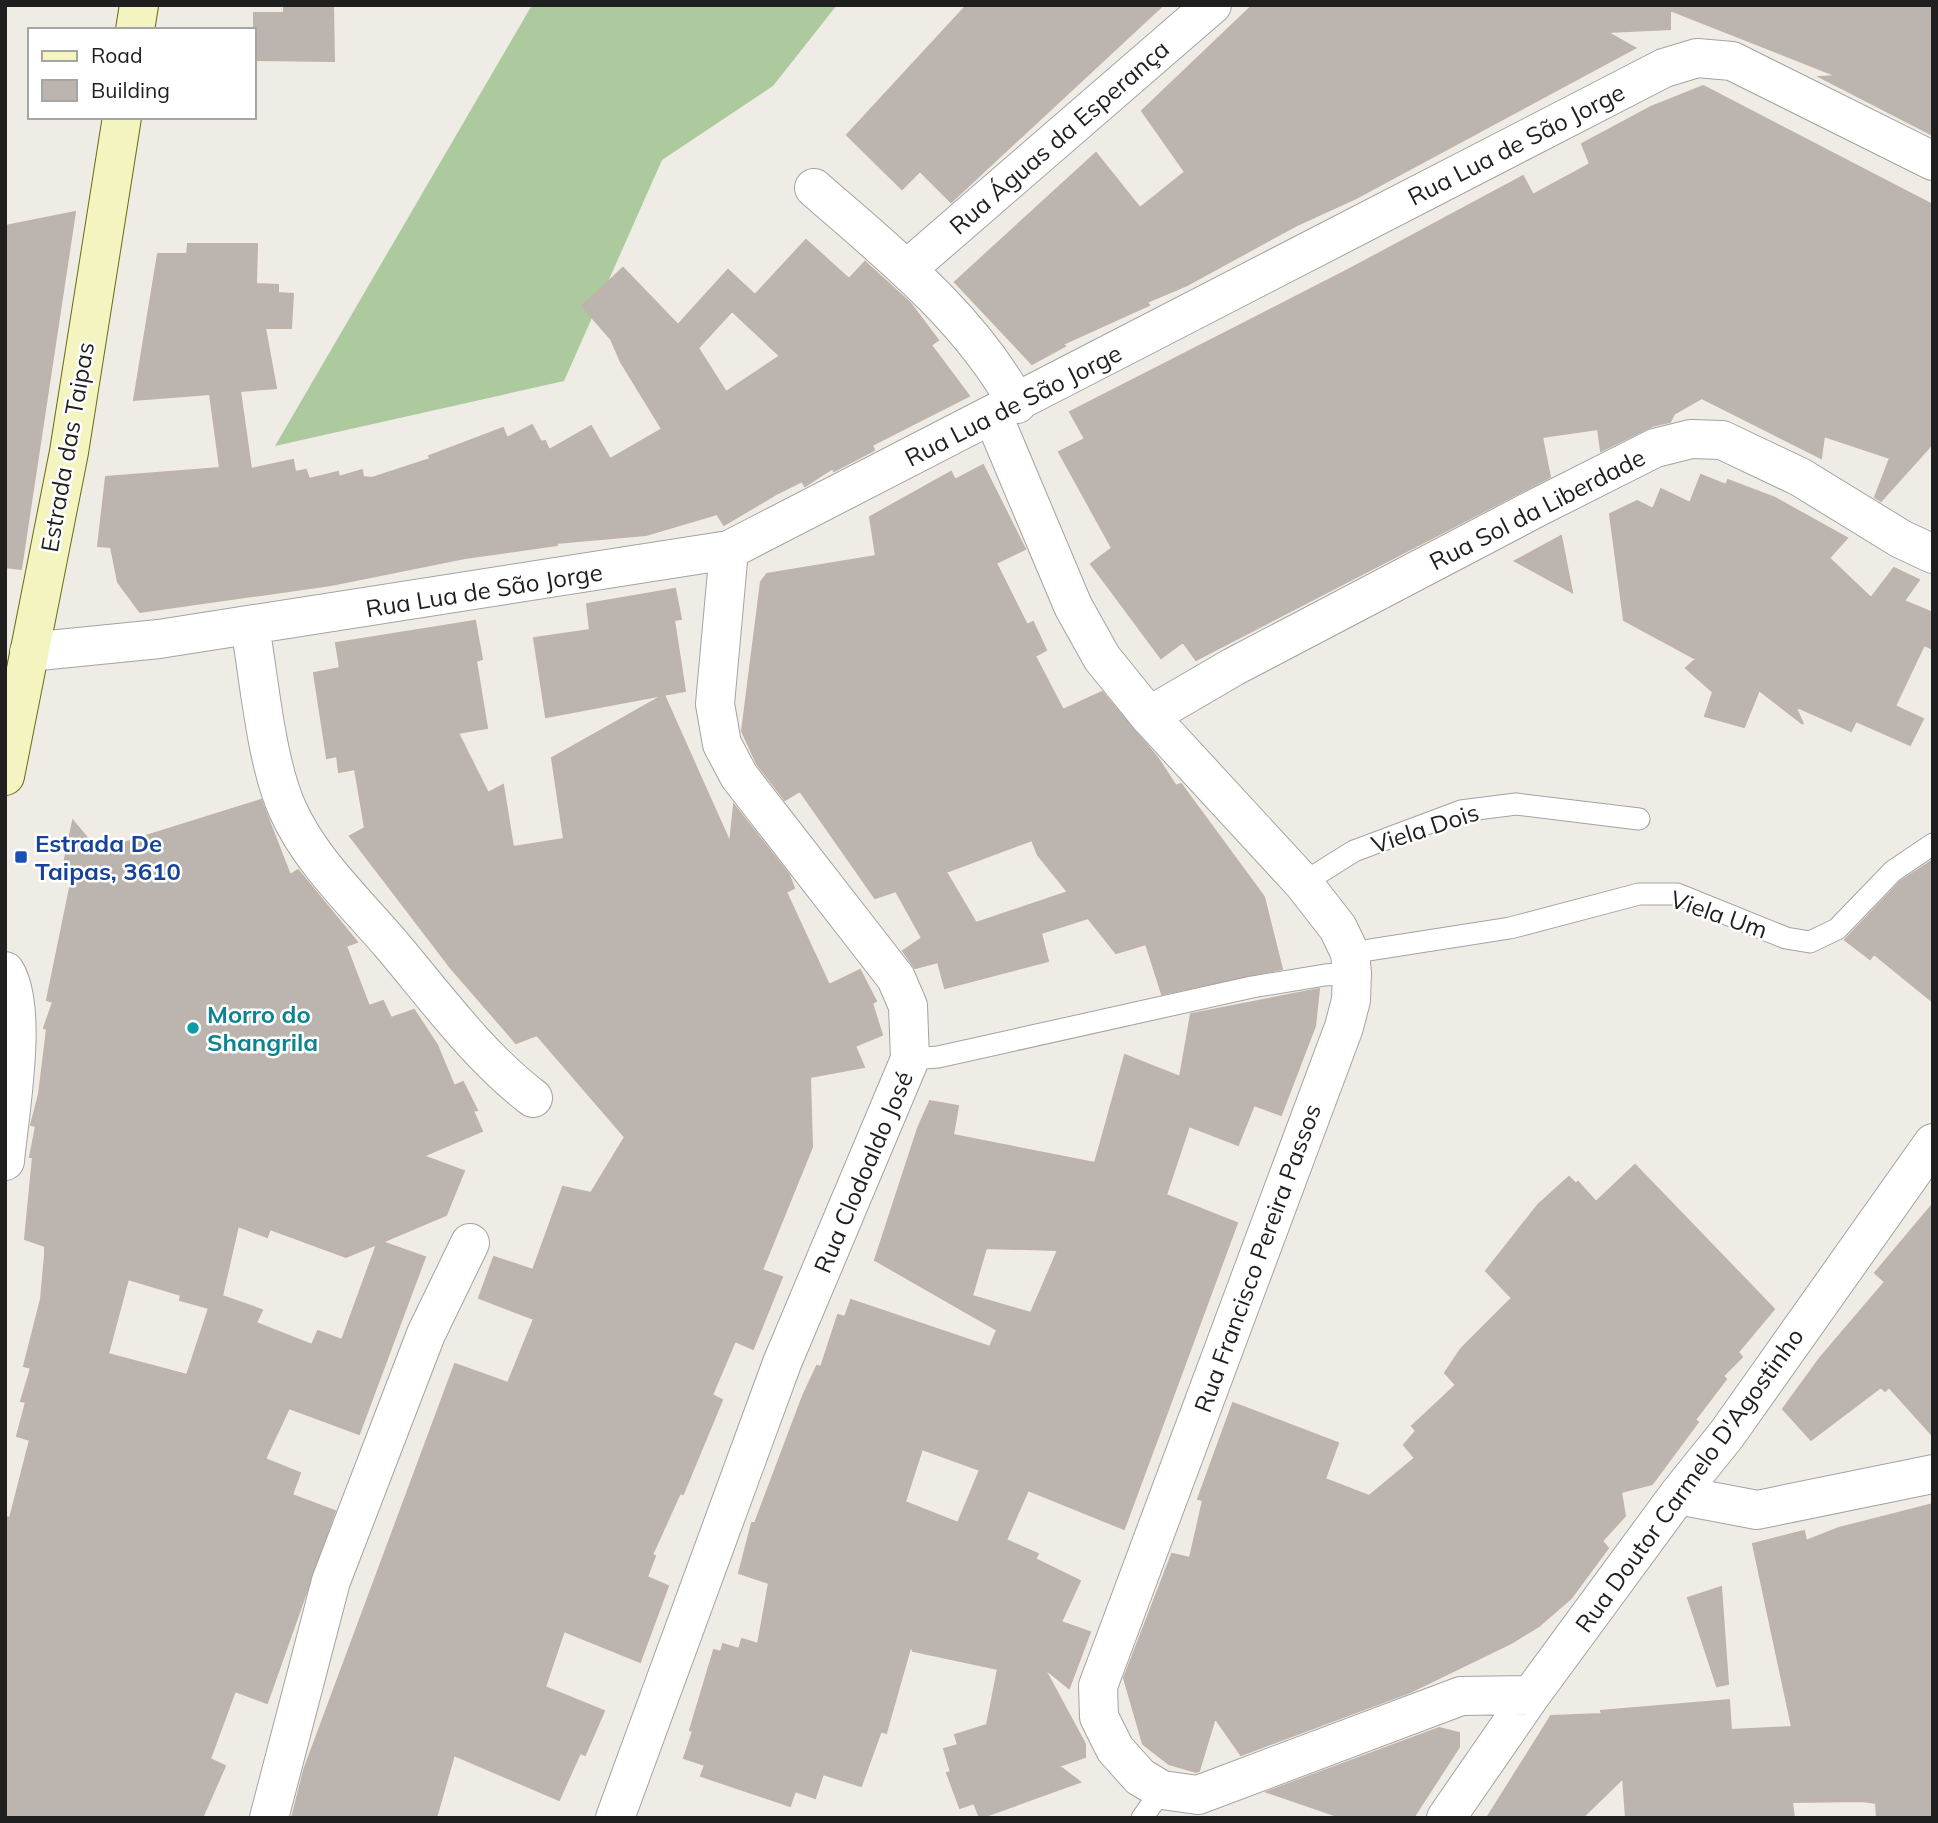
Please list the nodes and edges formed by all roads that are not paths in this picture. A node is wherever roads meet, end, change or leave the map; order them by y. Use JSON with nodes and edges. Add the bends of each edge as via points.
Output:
{"nodes":[{"id":1,"x":139,"y":5,"type":"edge"},
{"id":2,"x":1212,"y":5,"type":"edge"},
{"id":3,"x":135,"y":28,"type":"edge"},
{"id":4,"x":122,"y":119,"type":"edge"},
{"id":5,"x":1933,"y":161,"type":"edge"},
{"id":6,"x":814,"y":188,"type":"dead end"},
{"id":7,"x":906,"y":269,"type":"junction"},
{"id":8,"x":1005,"y":410,"type":"junction"},
{"id":9,"x":729,"y":550,"type":"junction"},
{"id":10,"x":1933,"y":554,"type":"edge"},
{"id":11,"x":250,"y":626,"type":"junction"},
{"id":12,"x":29,"y":652,"type":"junction"},
{"id":13,"x":1149,"y":716,"type":"junction"},
{"id":14,"x":7,"y":755,"type":"edge"},
{"id":15,"x":1639,"y":819,"type":"dead end"},
{"id":16,"x":1933,"y":845,"type":"edge"},
{"id":17,"x":1303,"y":883,"type":"junction"},
{"id":18,"x":1351,"y":963,"type":"junction"},
{"id":19,"x":5,"y":971,"type":"edge"},
{"id":20,"x":910,"y":1059,"type":"junction"},
{"id":21,"x":533,"y":1098,"type":"dead end"},
{"id":22,"x":1933,"y":1143,"type":"edge"},
{"id":23,"x":5,"y":1161,"type":"edge"},
{"id":24,"x":470,"y":1242,"type":"dead end"},
{"id":25,"x":1933,"y":1474,"type":"edge"},
{"id":26,"x":1678,"y":1495,"type":"junction"},
{"id":27,"x":1531,"y":1695,"type":"junction"},
{"id":28,"x":1152,"y":1804,"type":"edge"},
{"id":29,"x":269,"y":1818,"type":"edge"},
{"id":30,"x":615,"y":1818,"type":"edge"},
{"id":31,"x":1446,"y":1818,"type":"edge"}],
"edges":[{"from":1,"to":3,"type":"main road"},
{"from":2,"to":7,"type":"street","name":"Rua Águas da Esperança"},
{"from":4,"to":12,"type":"main road","name":"Estrada das Taipas","via":[[69,452]]},
{"from":5,"to":8,"type":"street","name":"Rua Lua de São Jorge","via":[[1732,61],[1697,58],[1664,68]]},
{"from":6,"to":7,"type":"street"},
{"from":7,"to":8,"type":"street","via":[[1008,387]]},
{"from":8,"to":9,"type":"street","name":"Rua Lua de São Jorge"},
{"from":8,"to":13,"type":"street","via":[[1073,606],[1102,658]]},
{"from":9,"to":11,"type":"street","name":"Rua Lua de São Jorge"},
{"from":9,"to":20,"type":"street","name":"Rua Clodoaldo José","via":[[715,704],[722,744],[739,776],[896,978],[908,1006]]},
{"from":10,"to":13,"type":"street","name":"Rua Sol da Liberdade","via":[[1900,539],[1800,477],[1733,445],[1691,439],[1655,448],[1538,507]]},
{"from":11,"to":12,"type":"street","name":"Rua Lua de São Jorge"},
{"from":11,"to":21,"type":"street","via":[[275,768],[287,807],[314,853],[477,1045]]},
{"from":12,"to":14,"type":"main road","name":"Estrada das Taipas"},
{"from":13,"to":17,"type":"street"},
{"from":15,"to":17,"type":"lane","name":"Viela Dois","via":[[1516,804],[1461,811],[1354,850]]},
{"from":16,"to":18,"type":"lane","name":"Viela Um","via":[[1893,871],[1837,929],[1810,942],[1676,894],[1639,894]]},
{"from":17,"to":18,"type":"street","via":[[1338,928]]},
{"from":18,"to":20,"type":"lane","name":"Viela Um","via":[[1325,975],[939,1057]]},
{"from":18,"to":28,"type":"street","name":"Rua Francisco Pereira Passos","via":[[1351,1000],[1344,1027],[1098,1686],[1099,1717],[1115,1749],[1140,1777]]},
{"from":19,"to":23,"type":"street","via":[[14,993],[17,1025]]},
{"from":20,"to":30,"type":"street","name":"Rua Clodoaldo José","via":[[782,1363]]},
{"from":22,"to":26,"type":"street","name":"Rua Doutor Carmelo D'Agostinho","via":[[1727,1434]]},
{"from":24,"to":29,"type":"street","via":[[426,1334],[331,1581]]},
{"from":25,"to":26,"type":"street","via":[[1757,1510]]},
{"from":26,"to":27,"type":"street","name":"Rua Doutor Carmelo D'Agostinho"},
{"from":27,"to":28,"type":"street","name":"Rua Francisco Pereira Passos","via":[[1461,1696],[1198,1795]]},
{"from":27,"to":31,"type":"street","name":"Rua Doutor Carmelo D'Agostinho"}]}
